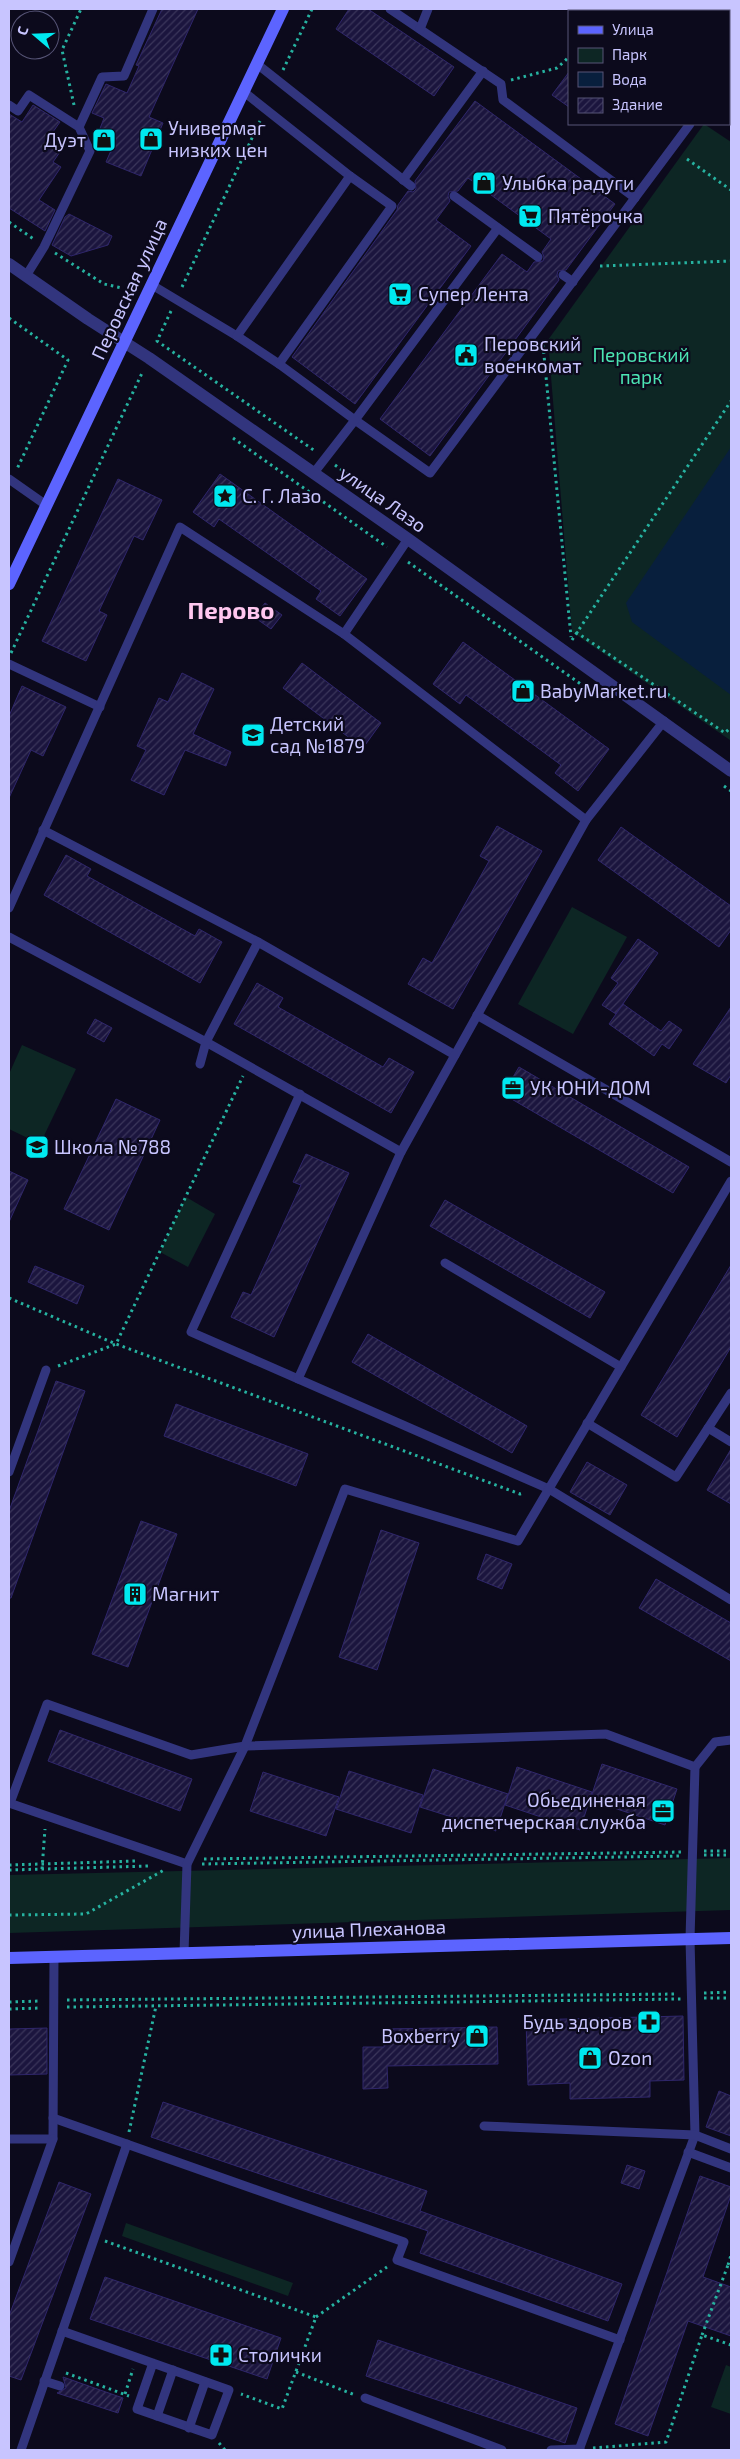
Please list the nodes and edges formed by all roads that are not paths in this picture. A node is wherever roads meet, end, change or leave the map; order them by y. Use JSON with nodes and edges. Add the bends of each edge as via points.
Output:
{"nodes":[{"id":1,"x":154,"y":9,"type":"edge"},
{"id":2,"x":283,"y":9,"type":"edge"},
{"id":3,"x":390,"y":9,"type":"edge"},
{"id":4,"x":428,"y":9,"type":"edge"},
{"id":5,"x":420,"y":29,"type":"junction"},
{"id":6,"x":257,"y":64,"type":"junction"},
{"id":7,"x":483,"y":71,"type":"junction"},
{"id":8,"x":244,"y":92,"type":"junction"},
{"id":9,"x":9,"y":105,"type":"edge"},
{"id":10,"x":689,"y":125,"type":"edge"},
{"id":11,"x":79,"y":127,"type":"junction"},
{"id":12,"x":350,"y":176,"type":"junction"},
{"id":13,"x":403,"y":180,"type":"junction"},
{"id":14,"x":411,"y":186,"type":"dead end"},
{"id":15,"x":454,"y":196,"type":"dead end"},
{"id":16,"x":635,"y":198,"type":"junction"},
{"id":17,"x":498,"y":228,"type":"junction"},
{"id":18,"x":538,"y":257,"type":"dead end"},
{"id":19,"x":9,"y":264,"type":"edge"},
{"id":20,"x":563,"y":275,"type":"dead end"},
{"id":21,"x":26,"y":276,"type":"junction"},
{"id":22,"x":573,"y":282,"type":"junction"},
{"id":23,"x":152,"y":285,"type":"junction"},
{"id":24,"x":237,"y":336,"type":"junction"},
{"id":25,"x":125,"y":342,"type":"junction"},
{"id":26,"x":279,"y":364,"type":"junction"},
{"id":27,"x":355,"y":420,"type":"junction"},
{"id":28,"x":313,"y":474,"type":"junction"},
{"id":29,"x":10,"y":480,"type":"edge"},
{"id":30,"x":46,"y":505,"type":"junction"},
{"id":31,"x":408,"y":539,"type":"junction"},
{"id":32,"x":9,"y":584,"type":"edge"},
{"id":33,"x":344,"y":634,"type":"junction"},
{"id":34,"x":9,"y":664,"type":"edge"},
{"id":35,"x":100,"y":707,"type":"junction"},
{"id":36,"x":664,"y":721,"type":"junction"},
{"id":37,"x":731,"y":771,"type":"edge"},
{"id":38,"x":586,"y":820,"type":"junction"},
{"id":39,"x":43,"y":830,"type":"junction"},
{"id":40,"x":9,"y":908,"type":"edge"},
{"id":41,"x":9,"y":937,"type":"edge"},
{"id":42,"x":258,"y":942,"type":"junction"},
{"id":43,"x":477,"y":1015,"type":"junction"},
{"id":44,"x":206,"y":1042,"type":"junction"},
{"id":45,"x":455,"y":1055,"type":"junction"},
{"id":46,"x":200,"y":1064,"type":"dead end"},
{"id":47,"x":300,"y":1094,"type":"junction"},
{"id":48,"x":401,"y":1152,"type":"junction"},
{"id":49,"x":731,"y":1162,"type":"edge"},
{"id":50,"x":731,"y":1181,"type":"edge"},
{"id":51,"x":445,"y":1263,"type":"dead end"},
{"id":52,"x":620,"y":1367,"type":"junction"},
{"id":53,"x":46,"y":1370,"type":"road end"},
{"id":54,"x":298,"y":1379,"type":"junction"},
{"id":55,"x":731,"y":1393,"type":"edge"},
{"id":56,"x":587,"y":1423,"type":"junction"},
{"id":57,"x":708,"y":1428,"type":"junction"},
{"id":58,"x":731,"y":1442,"type":"edge"},
{"id":59,"x":9,"y":1472,"type":"edge"},
{"id":60,"x":548,"y":1489,"type":"junction"},
{"id":61,"x":731,"y":1600,"type":"edge"},
{"id":62,"x":731,"y":1740,"type":"edge"},
{"id":63,"x":245,"y":1746,"type":"junction"},
{"id":64,"x":695,"y":1767,"type":"junction"},
{"id":65,"x":9,"y":1803,"type":"edge"},
{"id":66,"x":188,"y":1862,"type":"junction"},
{"id":67,"x":731,"y":1938,"type":"edge"},
{"id":68,"x":690,"y":1939,"type":"junction"},
{"id":69,"x":184,"y":1953,"type":"junction"},
{"id":70,"x":54,"y":1957,"type":"junction"},
{"id":71,"x":9,"y":1958,"type":"edge"},
{"id":72,"x":54,"y":2118,"type":"junction"},
{"id":73,"x":484,"y":2126,"type":"dead end"},
{"id":74,"x":695,"y":2135,"type":"junction"},
{"id":75,"x":9,"y":2139,"type":"edge"},
{"id":76,"x":53,"y":2139,"type":"junction"},
{"id":77,"x":127,"y":2144,"type":"junction"},
{"id":78,"x":731,"y":2149,"type":"edge"},
{"id":79,"x":688,"y":2152,"type":"junction"},
{"id":80,"x":731,"y":2168,"type":"edge"},
{"id":81,"x":11,"y":2251,"type":"edge"},
{"id":82,"x":9,"y":2262,"type":"edge"},
{"id":83,"x":62,"y":2330,"type":"junction"},
{"id":84,"x":620,"y":2340,"type":"junction"},
{"id":85,"x":153,"y":2363,"type":"junction"},
{"id":86,"x":173,"y":2370,"type":"junction"},
{"id":87,"x":44,"y":2381,"type":"junction"},
{"id":88,"x":205,"y":2382,"type":"junction"},
{"id":89,"x":60,"y":2386,"type":"dead end"},
{"id":90,"x":365,"y":2398,"type":"road end"},
{"id":91,"x":157,"y":2416,"type":"junction"},
{"id":92,"x":189,"y":2428,"type":"junction"},
{"id":93,"x":21,"y":2450,"type":"edge"},
{"id":94,"x":498,"y":2450,"type":"edge"},
{"id":95,"x":551,"y":2450,"type":"edge"},
{"id":96,"x":579,"y":2450,"type":"edge"}],
"edges":[{"from":1,"to":11,"type":"lane","via":[[124,76],[102,77]]},
{"from":2,"to":6,"type":"street","name":"Перовская улица"},
{"from":3,"to":5,"type":"lane"},
{"from":4,"to":5,"type":"lane"},
{"from":5,"to":7,"type":"lane"},
{"from":6,"to":8,"type":"street","name":"Перовская улица"},
{"from":6,"to":13,"type":"lane"},
{"from":7,"to":13,"type":"lane"},
{"from":7,"to":16,"type":"lane","via":[[501,84],[503,100]]},
{"from":8,"to":12,"type":"lane"},
{"from":8,"to":23,"type":"street","name":"Перовская улица"},
{"from":9,"to":11,"type":"lane","via":[[18,111],[29,96]]},
{"from":10,"to":16,"type":"lane"},
{"from":11,"to":21,"type":"lane","via":[[90,151]]},
{"from":12,"to":24,"type":"lane"},
{"from":12,"to":26,"type":"lane","via":[[392,206]]},
{"from":13,"to":14,"type":"lane"},
{"from":15,"to":17,"type":"lane"},
{"from":16,"to":22,"type":"lane"},
{"from":17,"to":18,"type":"lane"},
{"from":17,"to":27,"type":"lane"},
{"from":19,"to":21,"type":"street","name":"улица Лазо"},
{"from":20,"to":22,"type":"lane"},
{"from":21,"to":25,"type":"street","name":"улица Лазо"},
{"from":22,"to":27,"type":"lane","via":[[430,473]]},
{"from":23,"to":24,"type":"lane"},
{"from":23,"to":25,"type":"street","name":"Перовская улица"},
{"from":24,"to":26,"type":"lane"},
{"from":25,"to":28,"type":"street","name":"улица Лазо"},
{"from":25,"to":30,"type":"street","name":"Перовская улица"},
{"from":26,"to":27,"type":"lane"},
{"from":27,"to":28,"type":"lane"},
{"from":28,"to":31,"type":"street","name":"улица Лазо"},
{"from":29,"to":30,"type":"lane"},
{"from":30,"to":32,"type":"street","name":"Перовская улица"},
{"from":31,"to":33,"type":"lane"},
{"from":31,"to":36,"type":"street","name":"улица Лазо"},
{"from":33,"to":35,"type":"lane","via":[[180,527]]},
{"from":33,"to":38,"type":"lane"},
{"from":34,"to":35,"type":"lane"},
{"from":35,"to":39,"type":"lane"},
{"from":36,"to":37,"type":"street","name":"улица Лазо"},
{"from":36,"to":38,"type":"lane"},
{"from":38,"to":43,"type":"lane"},
{"from":39,"to":40,"type":"lane"},
{"from":39,"to":42,"type":"lane"},
{"from":41,"to":44,"type":"lane"},
{"from":42,"to":44,"type":"lane"},
{"from":42,"to":45,"type":"lane"},
{"from":43,"to":45,"type":"lane"},
{"from":43,"to":49,"type":"lane"},
{"from":44,"to":46,"type":"lane"},
{"from":44,"to":47,"type":"lane"},
{"from":45,"to":48,"type":"lane"},
{"from":47,"to":48,"type":"lane"},
{"from":47,"to":54,"type":"lane","via":[[191,1332]]},
{"from":48,"to":54,"type":"lane"},
{"from":50,"to":52,"type":"lane"},
{"from":51,"to":52,"type":"lane"},
{"from":52,"to":56,"type":"lane"},
{"from":53,"to":59,"type":"lane"},
{"from":54,"to":60,"type":"lane"},
{"from":55,"to":57,"type":"lane"},
{"from":56,"to":57,"type":"lane","via":[[676,1477]]},
{"from":56,"to":60,"type":"lane"},
{"from":57,"to":58,"type":"lane"},
{"from":60,"to":61,"type":"lane"},
{"from":60,"to":63,"type":"lane","via":[[518,1541],[345,1489]]},
{"from":62,"to":64,"type":"lane","via":[[716,1742]]},
{"from":63,"to":64,"type":"lane","via":[[606,1734]]},
{"from":63,"to":65,"type":"lane","via":[[192,1755],[47,1704]]},
{"from":63,"to":66,"type":"lane"},
{"from":64,"to":68,"type":"lane"},
{"from":65,"to":66,"type":"lane","via":[[173,1860]]},
{"from":66,"to":69,"type":"lane"},
{"from":67,"to":68,"type":"street","name":"улица Плеханова"},
{"from":68,"to":69,"type":"street","name":"улица Плеханова"},
{"from":68,"to":74,"type":"lane"},
{"from":69,"to":70,"type":"street","name":"улица Плеханова"},
{"from":70,"to":71,"type":"street","name":"улица Плеханова"},
{"from":70,"to":72,"type":"lane"},
{"from":72,"to":76,"type":"lane"},
{"from":72,"to":77,"type":"lane"},
{"from":73,"to":74,"type":"lane"},
{"from":74,"to":78,"type":"lane"},
{"from":74,"to":79,"type":"lane"},
{"from":75,"to":76,"type":"lane"},
{"from":76,"to":81,"type":"lane"},
{"from":77,"to":83,"type":"lane"},
{"from":77,"to":84,"type":"lane","via":[[404,2242],[397,2260]]},
{"from":79,"to":80,"type":"lane"},
{"from":79,"to":84,"type":"lane"},
{"from":81,"to":82,"type":"lane"},
{"from":83,"to":85,"type":"lane"},
{"from":83,"to":87,"type":"lane"},
{"from":84,"to":96,"type":"lane"},
{"from":85,"to":86,"type":"lane"},
{"from":85,"to":91,"type":"lane","via":[[137,2409]]},
{"from":86,"to":88,"type":"lane"},
{"from":86,"to":91,"type":"lane"},
{"from":87,"to":89,"type":"lane"},
{"from":87,"to":93,"type":"lane"},
{"from":88,"to":92,"type":"lane"},
{"from":88,"to":92,"type":"lane","via":[[229,2390],[212,2436]]},
{"from":90,"to":94,"type":"lane"},
{"from":91,"to":92,"type":"lane"},
{"from":95,"to":96,"type":"lane"}]}
